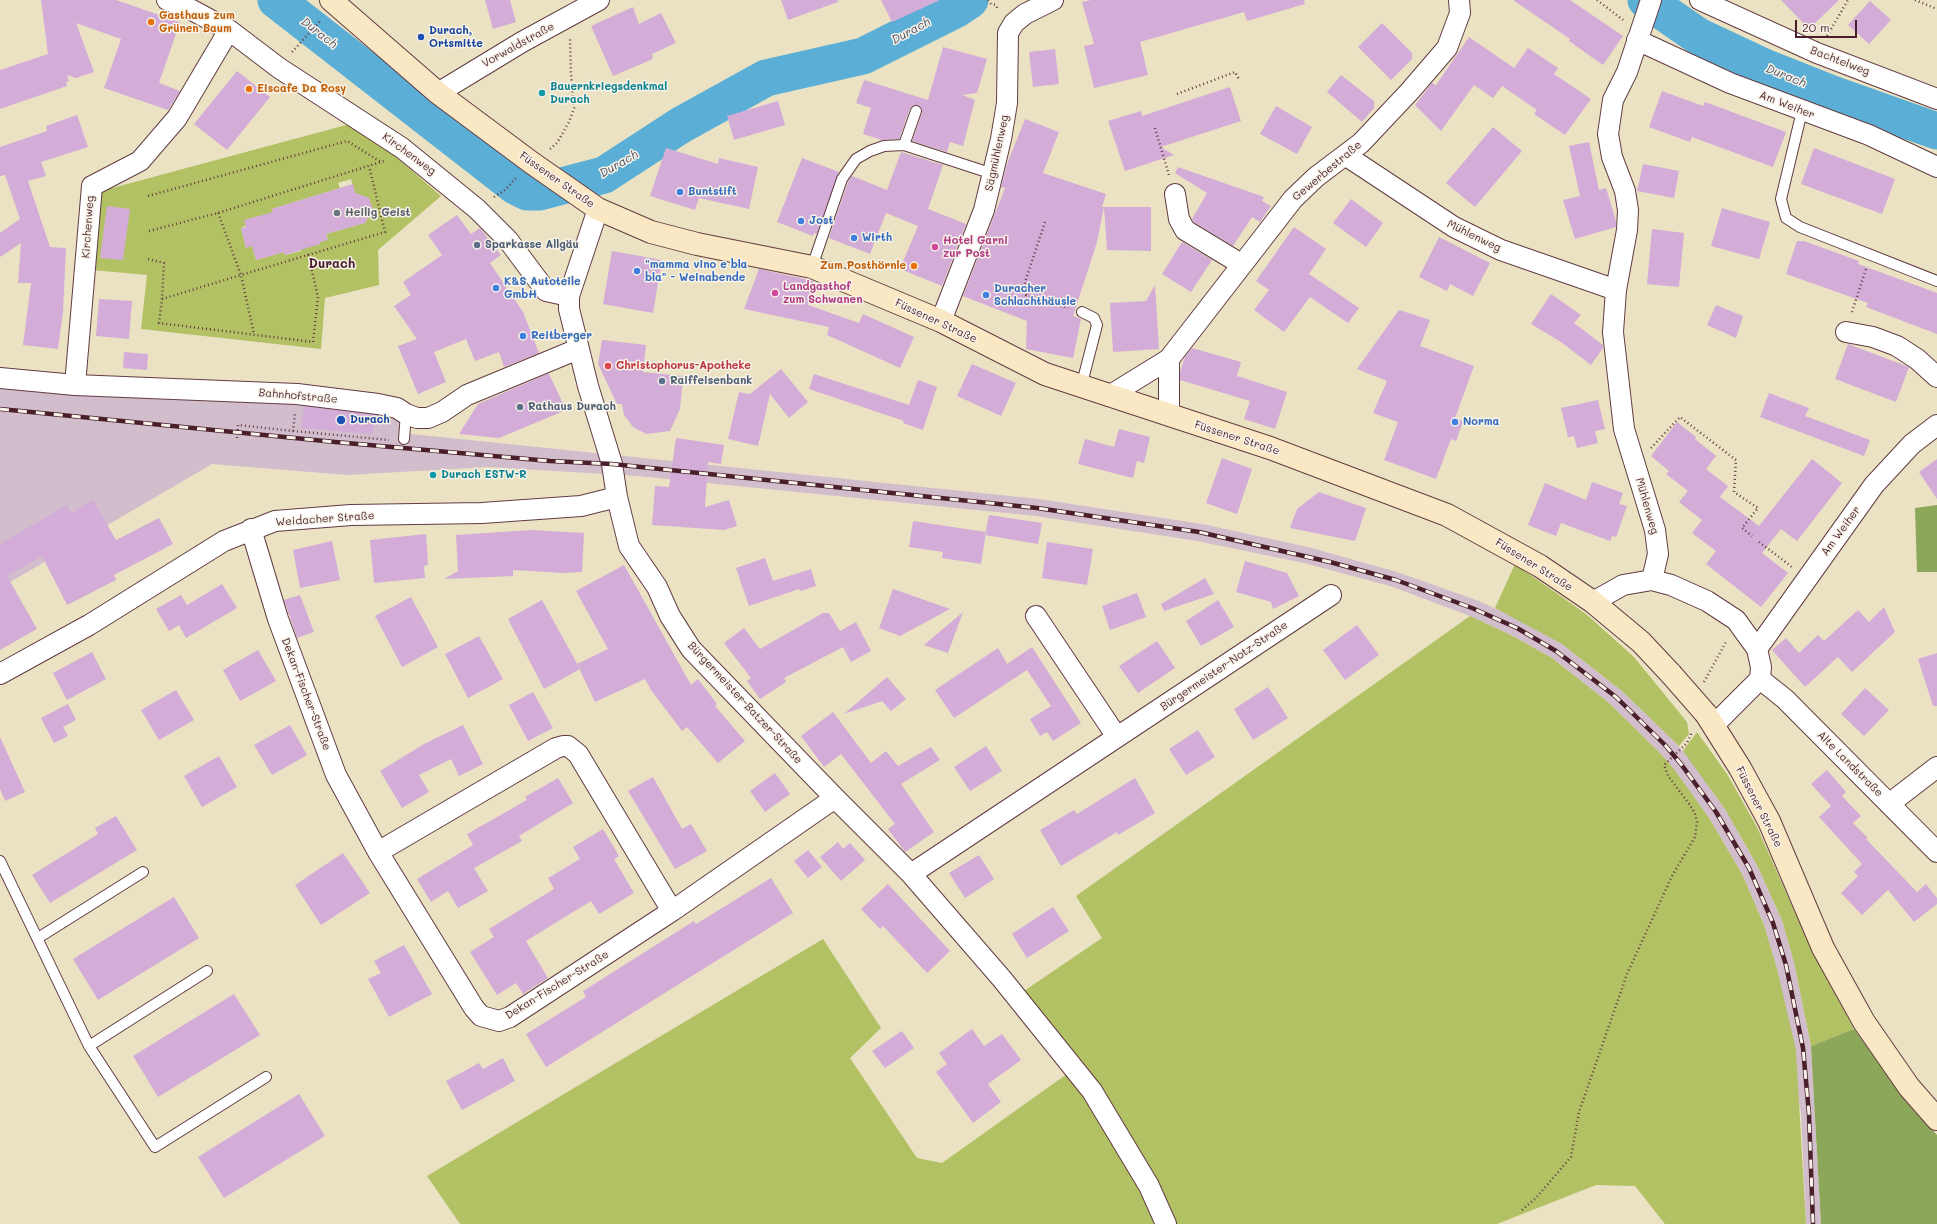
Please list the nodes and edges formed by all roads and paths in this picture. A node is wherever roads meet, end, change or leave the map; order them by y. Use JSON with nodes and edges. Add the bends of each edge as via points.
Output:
{"nodes":[{"id":1,"x":167,"y":0,"type":"edge"},
{"id":2,"x":599,"y":0,"type":"edge"},
{"id":3,"x":988,"y":0,"type":"edge"},
{"id":4,"x":1053,"y":0,"type":"edge"},
{"id":5,"x":1459,"y":0,"type":"edge"},
{"id":6,"x":1597,"y":0,"type":"edge"},
{"id":7,"x":1651,"y":0,"type":"edge"},
{"id":8,"x":1700,"y":0,"type":"edge"},
{"id":9,"x":1848,"y":0,"type":"edge"},
{"id":10,"x":1915,"y":0,"type":"edge"},
{"id":11,"x":991,"y":4,"type":"dead end"},
{"id":12,"x":329,"y":7,"type":"edge"},
{"id":13,"x":1937,"y":9,"type":"edge"},
{"id":14,"x":567,"y":19,"type":"junction"},
{"id":15,"x":229,"y":30,"type":"junction"},
{"id":16,"x":1640,"y":33,"type":"junction"},
{"id":17,"x":304,"y":39,"type":"dead end"},
{"id":18,"x":1817,"y":53,"type":"junction"},
{"id":19,"x":1240,"y":79,"type":"dead end"},
{"id":20,"x":438,"y":93,"type":"junction"},
{"id":21,"x":1177,"y":94,"type":"dead end"},
{"id":22,"x":1937,"y":99,"type":"edge"},
{"id":23,"x":916,"y":111,"type":"dead end"},
{"id":24,"x":1802,"y":111,"type":"junction"},
{"id":25,"x":1155,"y":128,"type":"dead end"},
{"id":26,"x":904,"y":146,"type":"junction"},
{"id":27,"x":402,"y":148,"type":"junction"},
{"id":28,"x":1345,"y":156,"type":"junction"},
{"id":29,"x":381,"y":162,"type":"junction"},
{"id":30,"x":369,"y":166,"type":"junction"},
{"id":31,"x":1937,"y":167,"type":"edge"},
{"id":32,"x":531,"y":169,"type":"junction"},
{"id":33,"x":993,"y":174,"type":"junction"},
{"id":34,"x":505,"y":190,"type":"dead end"},
{"id":35,"x":1175,"y":194,"type":"joint"},
{"id":36,"x":148,"y":196,"type":"dead end"},
{"id":37,"x":598,"y":209,"type":"junction"},
{"id":38,"x":218,"y":213,"type":"junction"},
{"id":39,"x":1044,"y":222,"type":"dead end"},
{"id":40,"x":149,"y":231,"type":"dead end"},
{"id":41,"x":308,"y":254,"type":"junction"},
{"id":42,"x":1870,"y":255,"type":"junction"},
{"id":43,"x":148,"y":259,"type":"dead end"},
{"id":44,"x":1241,"y":264,"type":"junction"},
{"id":45,"x":812,"y":266,"type":"junction"},
{"id":46,"x":241,"y":275,"type":"junction"},
{"id":47,"x":1937,"y":282,"type":"edge"},
{"id":48,"x":1616,"y":290,"type":"junction"},
{"id":49,"x":569,"y":296,"type":"junction"},
{"id":50,"x":162,"y":299,"type":"junction"},
{"id":51,"x":1082,"y":312,"type":"joint"},
{"id":52,"x":941,"y":321,"type":"junction"},
{"id":53,"x":1846,"y":332,"type":"joint"},
{"id":54,"x":254,"y":334,"type":"junction"},
{"id":55,"x":578,"y":349,"type":"junction"},
{"id":56,"x":1169,"y":359,"type":"junction"},
{"id":57,"x":1937,"y":377,"type":"edge"},
{"id":58,"x":0,"y":378,"type":"edge"},
{"id":59,"x":75,"y":385,"type":"junction"},
{"id":60,"x":1081,"y":387,"type":"junction"},
{"id":61,"x":1109,"y":396,"type":"junction"},
{"id":62,"x":406,"y":414,"type":"junction"},
{"id":63,"x":1169,"y":416,"type":"junction"},
{"id":64,"x":1937,"y":425,"type":"edge"},
{"id":65,"x":294,"y":427,"type":"dead end"},
{"id":66,"x":293,"y":431,"type":"junction"},
{"id":67,"x":237,"y":438,"type":"dead end"},
{"id":68,"x":400,"y":440,"type":"joint"},
{"id":69,"x":1635,"y":466,"type":"junction"},
{"id":70,"x":616,"y":497,"type":"junction"},
{"id":71,"x":251,"y":529,"type":"junction"},
{"id":72,"x":1752,"y":536,"type":"dead end"},
{"id":73,"x":1759,"y":542,"type":"dead end"},
{"id":74,"x":1807,"y":578,"type":"junction"},
{"id":75,"x":1652,"y":580,"type":"junction"},
{"id":76,"x":1331,"y":595,"type":"dead end"},
{"id":77,"x":1593,"y":602,"type":"junction"},
{"id":78,"x":1036,"y":616,"type":"dead end"},
{"id":79,"x":1736,"y":620,"type":"junction"},
{"id":80,"x":1757,"y":649,"type":"junction"},
{"id":81,"x":0,"y":674,"type":"edge"},
{"id":82,"x":1760,"y":680,"type":"junction"},
{"id":83,"x":1704,"y":683,"type":"dead end"},
{"id":84,"x":1704,"y":722,"type":"junction"},
{"id":85,"x":1117,"y":737,"type":"junction"},
{"id":86,"x":1937,"y":767,"type":"edge"},
{"id":87,"x":835,"y":798,"type":"junction"},
{"id":88,"x":1889,"y":804,"type":"junction"},
{"id":89,"x":378,"y":852,"type":"junction"},
{"id":90,"x":1937,"y":852,"type":"edge"},
{"id":91,"x":0,"y":861,"type":"edge"},
{"id":92,"x":142,"y":872,"type":"dead end"},
{"id":93,"x":911,"y":874,"type":"junction"},
{"id":94,"x":672,"y":911,"type":"junction"},
{"id":95,"x":38,"y":938,"type":"junction"},
{"id":96,"x":207,"y":971,"type":"dead end"},
{"id":97,"x":89,"y":1046,"type":"junction"},
{"id":98,"x":266,"y":1077,"type":"dead end"},
{"id":99,"x":1937,"y":1119,"type":"edge"},
{"id":100,"x":1522,"y":1210,"type":"dead end"},
{"id":101,"x":1166,"y":1224,"type":"edge"}],
"edges":[{"from":1,"to":15,"type":"street","name":"Kirchenweg"},
{"from":2,"to":14,"type":"street","name":"Vorwaldstraße"},
{"from":3,"to":11,"type":"path"},
{"from":4,"to":33,"type":"street","name":"Sägmühlenweg","via":[[1025,14],[1014,23],[1008,33],[1007,103]]},
{"from":5,"to":28,"type":"street","name":"Gewerbestraße","via":[[1460,13],[1447,48],[1410,91]]},
{"from":6,"to":16,"type":"path"},
{"from":7,"to":16,"type":"street","name":"Mühlenweg"},
{"from":8,"to":18,"type":"street","name":"Bachtelweg"},
{"from":9,"to":18,"type":"path"},
{"from":10,"to":13,"type":"path"},
{"from":12,"to":17,"type":"path"},
{"from":12,"to":20,"type":"main road","name":"Füssener Straße"},
{"from":14,"to":20,"type":"street","name":"Vorwaldstraße","via":[[522,42]]},
{"from":14,"to":32,"type":"path","via":[[574,108],[570,122],[557,143]]},
{"from":15,"to":27,"type":"street","name":"Kirchenweg","via":[[279,68]]},
{"from":15,"to":59,"type":"street","name":"Kirchenweg","via":[[177,118],[140,161],[92,186]]},
{"from":16,"to":24,"type":"street","name":"Am Weiher","via":[[1730,83]]},
{"from":16,"to":48,"type":"street","name":"Mühlenweg","via":[[1627,72],[1613,100],[1608,134],[1628,210]]},
{"from":18,"to":22,"type":"street","name":"Bachtelweg"},
{"from":19,"to":21,"type":"path","via":[[1234,72]]},
{"from":20,"to":32,"type":"main road","name":"Füssener Straße"},
{"from":23,"to":26,"type":"lane"},
{"from":24,"to":31,"type":"street","name":"Am Weiher","via":[[1869,135]]},
{"from":24,"to":42,"type":"lane","via":[[1781,199],[1786,218],[1800,227]]},
{"from":25,"to":35,"type":"path"},
{"from":26,"to":33,"type":"lane"},
{"from":26,"to":45,"type":"lane","via":[[884,146],[870,150],[848,168]]},
{"from":27,"to":29,"type":"path","via":[[395,156]]},
{"from":27,"to":49,"type":"street","name":"Kirchenweg","via":[[477,209],[503,235],[546,291]]},
{"from":28,"to":44,"type":"street","name":"Gewerbestraße","via":[[1292,199]]},
{"from":28,"to":48,"type":"street","name":"Mühlenweg","via":[[1454,227],[1501,250]]},
{"from":29,"to":30,"type":"path"},
{"from":29,"to":36,"type":"path","via":[[348,141]]},
{"from":30,"to":38,"type":"path"},
{"from":30,"to":41,"type":"path","via":[[385,232]]},
{"from":32,"to":34,"type":"path"},
{"from":32,"to":37,"type":"main road","name":"Füssener Straße"},
{"from":33,"to":52,"type":"street","name":"Sägmühlenweg","via":[[984,210]]},
{"from":35,"to":44,"type":"street","via":[[1179,219],[1185,230]]},
{"from":37,"to":45,"type":"main road","name":"Füssener Straße","via":[[651,232],[697,244]]},
{"from":37,"to":49,"type":"street","name":"Bürgermeister-Batzer-Straße"},
{"from":38,"to":40,"type":"path"},
{"from":38,"to":46,"type":"path"},
{"from":39,"to":51,"type":"path","via":[[1025,282],[1026,295]]},
{"from":41,"to":46,"type":"path"},
{"from":41,"to":54,"type":"path","via":[[318,297],[313,342]]},
{"from":42,"to":47,"type":"lane"},
{"from":42,"to":53,"type":"path"},
{"from":43,"to":50,"type":"path","via":[[164,263]]},
{"from":44,"to":56,"type":"street","name":"Gewerbestraße"},
{"from":45,"to":52,"type":"main road","name":"Füssener Straße"},
{"from":46,"to":50,"type":"path"},
{"from":46,"to":54,"type":"path"},
{"from":48,"to":69,"type":"street","name":"Mühlenweg","via":[[1613,332],[1624,429]]},
{"from":49,"to":55,"type":"street","name":"Bürgermeister-Batzer-Straße","via":[[569,310]]},
{"from":50,"to":54,"type":"path","via":[[159,323]]},
{"from":51,"to":60,"type":"lane","via":[[1094,318],[1096,325]]},
{"from":52,"to":60,"type":"main road","name":"Füssener Straße","via":[[1045,374]]},
{"from":53,"to":57,"type":"street","via":[[1873,337],[1897,346],[1918,359]]},
{"from":55,"to":62,"type":"street","name":"Bahnhofstraße","via":[[467,395],[428,418]]},
{"from":55,"to":70,"type":"street","name":"Bürgermeister-Batzer-Straße","via":[[612,464]]},
{"from":56,"to":61,"type":"street","name":"Gewerbestraße"},
{"from":56,"to":63,"type":"street"},
{"from":58,"to":59,"type":"street","name":"Bahnhofstraße"},
{"from":59,"to":62,"type":"street","name":"Bahnhofstraße","via":[[297,394],[396,408]]},
{"from":60,"to":61,"type":"main road","name":"Füssener Straße"},
{"from":61,"to":63,"type":"main road","name":"Füssener Straße"},
{"from":62,"to":68,"type":"lane"},
{"from":63,"to":77,"type":"main road","name":"Füssener Straße","via":[[1270,448],[1446,515],[1540,566]]},
{"from":64,"to":74,"type":"street","name":"Am Weiher","via":[[1912,444],[1874,485]]},
{"from":65,"to":66,"type":"path"},
{"from":66,"to":67,"type":"path","via":[[238,425]]},
{"from":66,"to":68,"type":"path"},
{"from":69,"to":72,"type":"path","via":[[1680,417],[1736,460],[1734,492],[1758,508],[1742,528]]},
{"from":69,"to":75,"type":"street","name":"Mühlenweg","via":[[1655,530],[1658,554]]},
{"from":70,"to":71,"type":"street","name":"Weidacher Straße","via":[[581,506],[489,513],[351,515],[275,521]]},
{"from":70,"to":87,"type":"street","name":"Bürgermeister-Batzer-Straße","via":[[629,546],[657,587],[670,616],[690,649]]},
{"from":71,"to":81,"type":"street","name":"Weidacher Straße","via":[[224,541],[89,625]]},
{"from":71,"to":89,"type":"street","name":"Dekan-Fischer-Straße","via":[[278,619],[336,775]]},
{"from":73,"to":74,"type":"path"},
{"from":74,"to":80,"type":"street","name":"Am Weiher"},
{"from":75,"to":77,"type":"street","via":[[1623,585]]},
{"from":75,"to":79,"type":"street","via":[[1671,585],[1707,601]]},
{"from":76,"to":85,"type":"street","name":"Bürgermeister-Notz-Straße"},
{"from":77,"to":84,"type":"main road","name":"Füssener Straße","bridge":true,"via":[[1641,642],[1671,674]]},
{"from":78,"to":85,"type":"street"},
{"from":79,"to":80,"type":"street"},
{"from":79,"to":83,"type":"path"},
{"from":80,"to":82,"type":"street","via":[[1761,667]]},
{"from":82,"to":84,"type":"street"},
{"from":82,"to":88,"type":"street","name":"Alte Landstraße","via":[[1785,699]]},
{"from":84,"to":99,"type":"main road","name":"Füssener Straße","via":[[1769,820],[1823,948],[1864,1022],[1909,1087]]},
{"from":84,"to":100,"type":"path","via":[[1664,765],[1668,776],[1695,814],[1695,837],[1672,876],[1627,974],[1579,1112],[1571,1157],[1536,1198]]},
{"from":85,"to":93,"type":"street","name":"Bürgermeister-Notz-Straße"},
{"from":86,"to":88,"type":"street"},
{"from":87,"to":93,"type":"street","name":"Bürgermeister-Batzer-Straße"},
{"from":87,"to":94,"type":"street","name":"Dekan-Fischer-Straße"},
{"from":88,"to":90,"type":"street","name":"Alte Landstraße"},
{"from":89,"to":94,"type":"street","via":[[556,748],[568,746],[578,754]]},
{"from":89,"to":94,"type":"street","name":"Dekan-Fischer-Straße","via":[[474,1008],[481,1016],[490,1020],[510,1017]]},
{"from":91,"to":95,"type":"lane"},
{"from":92,"to":95,"type":"lane"},
{"from":93,"to":101,"type":"street","name":"Bürgermeister-Batzer-Straße","via":[[1002,979],[1092,1091],[1149,1186]]},
{"from":95,"to":97,"type":"lane"},
{"from":96,"to":97,"type":"lane"},
{"from":97,"to":98,"type":"lane","via":[[155,1146]]}]}
